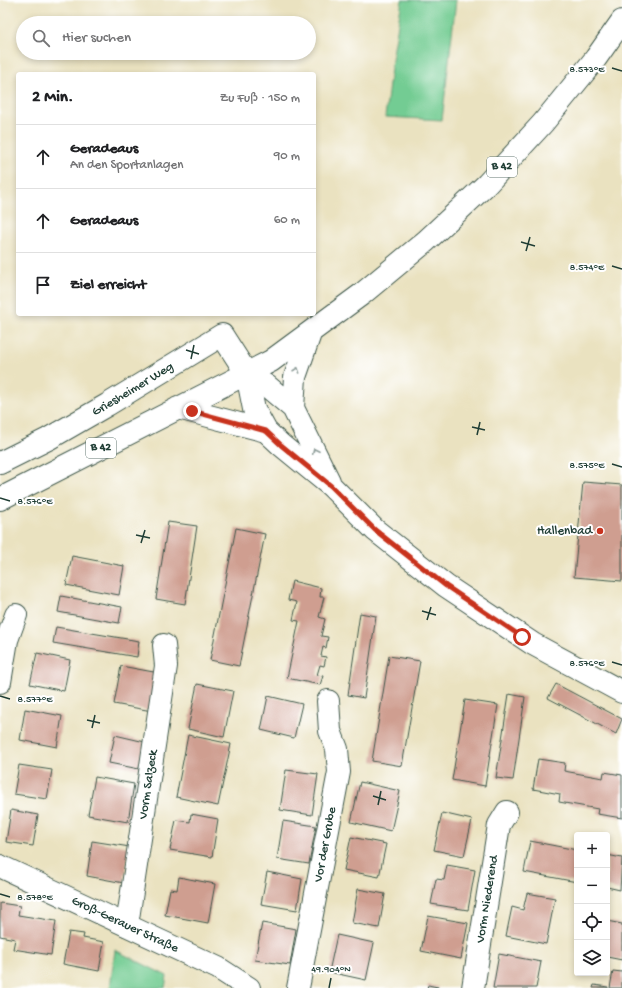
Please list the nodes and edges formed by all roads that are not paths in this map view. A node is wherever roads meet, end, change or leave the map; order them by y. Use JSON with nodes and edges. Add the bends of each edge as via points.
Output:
{"nodes":[{"id":1,"x":622,"y":21,"type":"edge"},
{"id":2,"x":310,"y":334,"type":"junction"},
{"id":3,"x":247,"y":374,"type":"junction"},
{"id":4,"x":178,"y":408,"type":"junction"},
{"id":5,"x":293,"y":408,"type":"junction"},
{"id":6,"x":266,"y":431,"type":"junction"},
{"id":7,"x":0,"y":463,"type":"edge"},
{"id":8,"x":331,"y":486,"type":"junction"},
{"id":9,"x":0,"y":499,"type":"edge"},
{"id":10,"x":16,"y":615,"type":"dead end"},
{"id":11,"x":164,"y":645,"type":"dead end"},
{"id":12,"x":0,"y":682,"type":"edge"},
{"id":13,"x":622,"y":692,"type":"edge"},
{"id":14,"x":328,"y":701,"type":"dead end"},
{"id":15,"x":507,"y":812,"type":"dead end"},
{"id":16,"x":0,"y":866,"type":"edge"},
{"id":17,"x":127,"y":925,"type":"junction"},
{"id":18,"x":248,"y":988,"type":"edge"},
{"id":19,"x":298,"y":988,"type":"edge"},
{"id":20,"x":473,"y":988,"type":"edge"}],
"edges":[{"from":1,"to":2,"type":"main road","number":"B 42","via":[[596,58],[543,123],[486,184],[426,241]]},
{"from":2,"to":3,"type":"main road","number":"B 42"},
{"from":5,"to":2,"type":"main road","one_way":true,"via":[[295,377]]},
{"from":3,"to":4,"type":"main road","number":"B 42"},
{"from":3,"to":5,"type":"main road","via":[[267,386]]},
{"from":3,"to":6,"type":"main road","via":[[254,409]]},
{"from":3,"to":7,"type":"main road","name":"Griesheimer Weg","via":[[222,335],[101,409]]},
{"from":4,"to":6,"type":"main road"},
{"from":4,"to":9,"type":"main road","number":"B 42"},
{"from":8,"to":5,"type":"main road","one_way":true},
{"from":6,"to":8,"type":"main road"},
{"from":8,"to":13,"type":"main road","via":[[375,530],[446,586],[533,644]]},
{"from":10,"to":12,"type":"main road","via":[[7,640]]},
{"from":11,"to":17,"type":"main road","name":"Vorm Salzeck","via":[[166,666]]},
{"from":14,"to":19,"type":"main road","name":"Vor der Grube","via":[[330,731],[337,749],[338,772]]},
{"from":15,"to":20,"type":"main road","name":"Vorm Niederend","via":[[499,825]]},
{"from":16,"to":17,"type":"main road","name":"Groß-Gerauer Straße"},
{"from":17,"to":18,"type":"main road","name":"Groß-Gerauer Straße","via":[[218,968]]}]}
